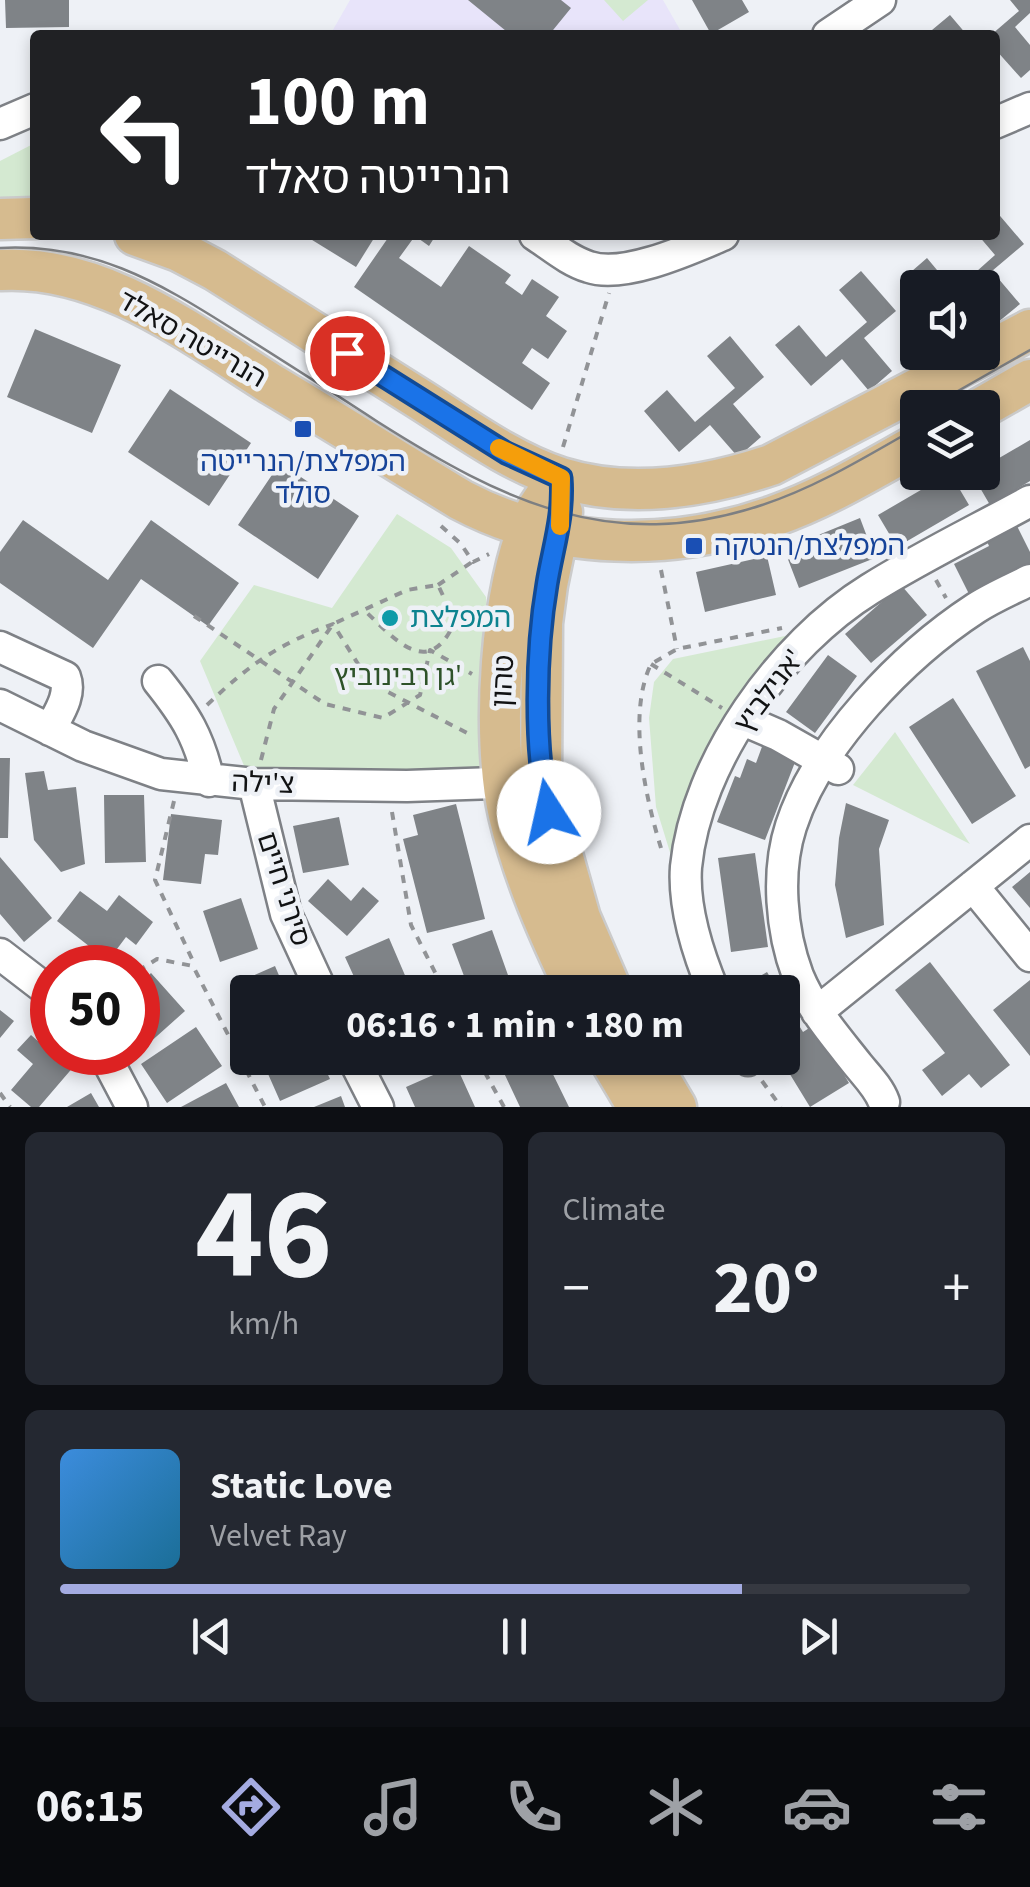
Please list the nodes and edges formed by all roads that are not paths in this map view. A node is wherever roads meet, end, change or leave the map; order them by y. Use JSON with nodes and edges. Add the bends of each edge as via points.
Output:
{"nodes":[{"id":1,"x":880,"y":0,"type":"edge"},
{"id":2,"x":835,"y":30,"type":"edge"},
{"id":3,"x":1030,"y":108,"type":"edge"},
{"id":4,"x":30,"y":110,"type":"edge"},
{"id":5,"x":1000,"y":121,"type":"edge"},
{"id":6,"x":0,"y":124,"type":"edge"},
{"id":7,"x":30,"y":218,"type":"edge"},
{"id":8,"x":0,"y":219,"type":"edge"},
{"id":9,"x":149,"y":240,"type":"edge"},
{"id":10,"x":543,"y":240,"type":"edge"},
{"id":11,"x":709,"y":240,"type":"edge"},
{"id":12,"x":0,"y":270,"type":"edge"},
{"id":13,"x":1030,"y":330,"type":"edge"},
{"id":14,"x":1030,"y":380,"type":"edge"},
{"id":15,"x":1000,"y":397,"type":"edge"},
{"id":16,"x":900,"y":454,"type":"edge"},
{"id":17,"x":560,"y":468,"type":"junction"},
{"id":18,"x":461,"y":500,"type":"junction"},
{"id":19,"x":1030,"y":501,"type":"edge"},
{"id":20,"x":543,"y":532,"type":"junction"},
{"id":21,"x":1030,"y":580,"type":"edge"},
{"id":22,"x":1030,"y":595,"type":"edge"},
{"id":23,"x":510,"y":604,"type":"junction"},
{"id":24,"x":0,"y":648,"type":"edge"},
{"id":25,"x":158,"y":680,"type":"dead end"},
{"id":26,"x":0,"y":705,"type":"edge"},
{"id":27,"x":744,"y":720,"type":"junction"},
{"id":28,"x":50,"y":730,"type":"junction"},
{"id":29,"x":831,"y":765,"type":"junction"},
{"id":30,"x":515,"y":772,"type":"junction"},
{"id":31,"x":195,"y":779,"type":"junction"},
{"id":32,"x":254,"y":784,"type":"junction"},
{"id":33,"x":1030,"y":840,"type":"edge"},
{"id":34,"x":972,"y":886,"type":"junction"},
{"id":35,"x":0,"y":954,"type":"edge"},
{"id":36,"x":1030,"y":956,"type":"edge"},
{"id":37,"x":314,"y":975,"type":"edge"},
{"id":38,"x":568,"y":975,"type":"edge"},
{"id":39,"x":605,"y":975,"type":"edge"},
{"id":40,"x":708,"y":975,"type":"edge"},
{"id":41,"x":30,"y":977,"type":"edge"},
{"id":42,"x":822,"y":1008,"type":"junction"},
{"id":43,"x":115,"y":1075,"type":"edge"},
{"id":44,"x":362,"y":1075,"type":"edge"},
{"id":45,"x":619,"y":1075,"type":"edge"},
{"id":46,"x":657,"y":1075,"type":"edge"},
{"id":47,"x":888,"y":1105,"type":"edge"},
{"id":48,"x":132,"y":1107,"type":"edge"},
{"id":49,"x":378,"y":1107,"type":"edge"},
{"id":50,"x":638,"y":1107,"type":"edge"},
{"id":51,"x":676,"y":1107,"type":"edge"}],
"edges":[{"from":1,"to":2,"type":"street"},
{"from":3,"to":5,"type":"street"},
{"from":4,"to":6,"type":"street"},
{"from":7,"to":8,"type":"main road"},
{"from":9,"to":17,"type":"main road","via":[[215,270],[528,465]]},
{"from":10,"to":11,"type":"street","via":[[592,269],[646,263]]},
{"from":12,"to":18,"type":"main road","name":"הנרייטה סאלד","via":[[82,280],[126,298]]},
{"from":13,"to":17,"type":"main road","via":[[804,450],[738,476],[664,488],[589,484]]},
{"from":14,"to":15,"type":"main road"},
{"from":16,"to":20,"type":"main road","name":"הנרייטה סאלד","via":[[824,495],[736,528],[656,541]]},
{"from":17,"to":20,"type":"main road","name":"טהון","via":[[562,514]]},
{"from":18,"to":20,"type":"main road","name":"הנרייטה סאלד"},
{"from":18,"to":23,"type":"main road","via":[[490,540]]},
{"from":19,"to":27,"type":"street","name":"אנילביץ'","via":[[868,590],[831,618],[779,670]]},
{"from":20,"to":23,"type":"main road","name":"טהון"},
{"from":20,"to":30,"type":"main road","name":"טהון","via":[[547,585]]},
{"from":21,"to":29,"type":"street","via":[[958,620],[914,656],[874,696]]},
{"from":22,"to":29,"type":"street","via":[[986,618],[922,670]]},
{"from":23,"to":30,"type":"main road","name":"טהון","via":[[502,691]]},
{"from":24,"to":28,"type":"street","via":[[64,676],[66,696]]},
{"from":25,"to":31,"type":"street","via":[[200,744]]},
{"from":26,"to":28,"type":"street","name":"צ'ילה"},
{"from":27,"to":29,"type":"street"},
{"from":27,"to":40,"type":"street","name":"אנילביץ'","via":[[709,778],[686,871],[692,932]]},
{"from":28,"to":31,"type":"street","name":"צ'ילה","via":[[128,764]]},
{"from":29,"to":42,"type":"street","via":[[804,832],[795,902]]},
{"from":30,"to":32,"type":"street","name":"צ'ילה","via":[[388,786]]},
{"from":30,"to":38,"type":"main road","name":"טהון","via":[[520,853]]},
{"from":30,"to":39,"type":"main road","name":"טהון"},
{"from":31,"to":32,"type":"street","name":"צ'ילה"},
{"from":32,"to":37,"type":"street","name":"סירני חיים","via":[[286,914]]},
{"from":33,"to":34,"type":"street"},
{"from":34,"to":36,"type":"street"},
{"from":34,"to":42,"type":"street"},
{"from":35,"to":41,"type":"street"},
{"from":42,"to":47,"type":"street","via":[[886,1084]]},
{"from":43,"to":48,"type":"street"},
{"from":44,"to":49,"type":"street"},
{"from":45,"to":50,"type":"main road"},
{"from":46,"to":51,"type":"main road"}]}
